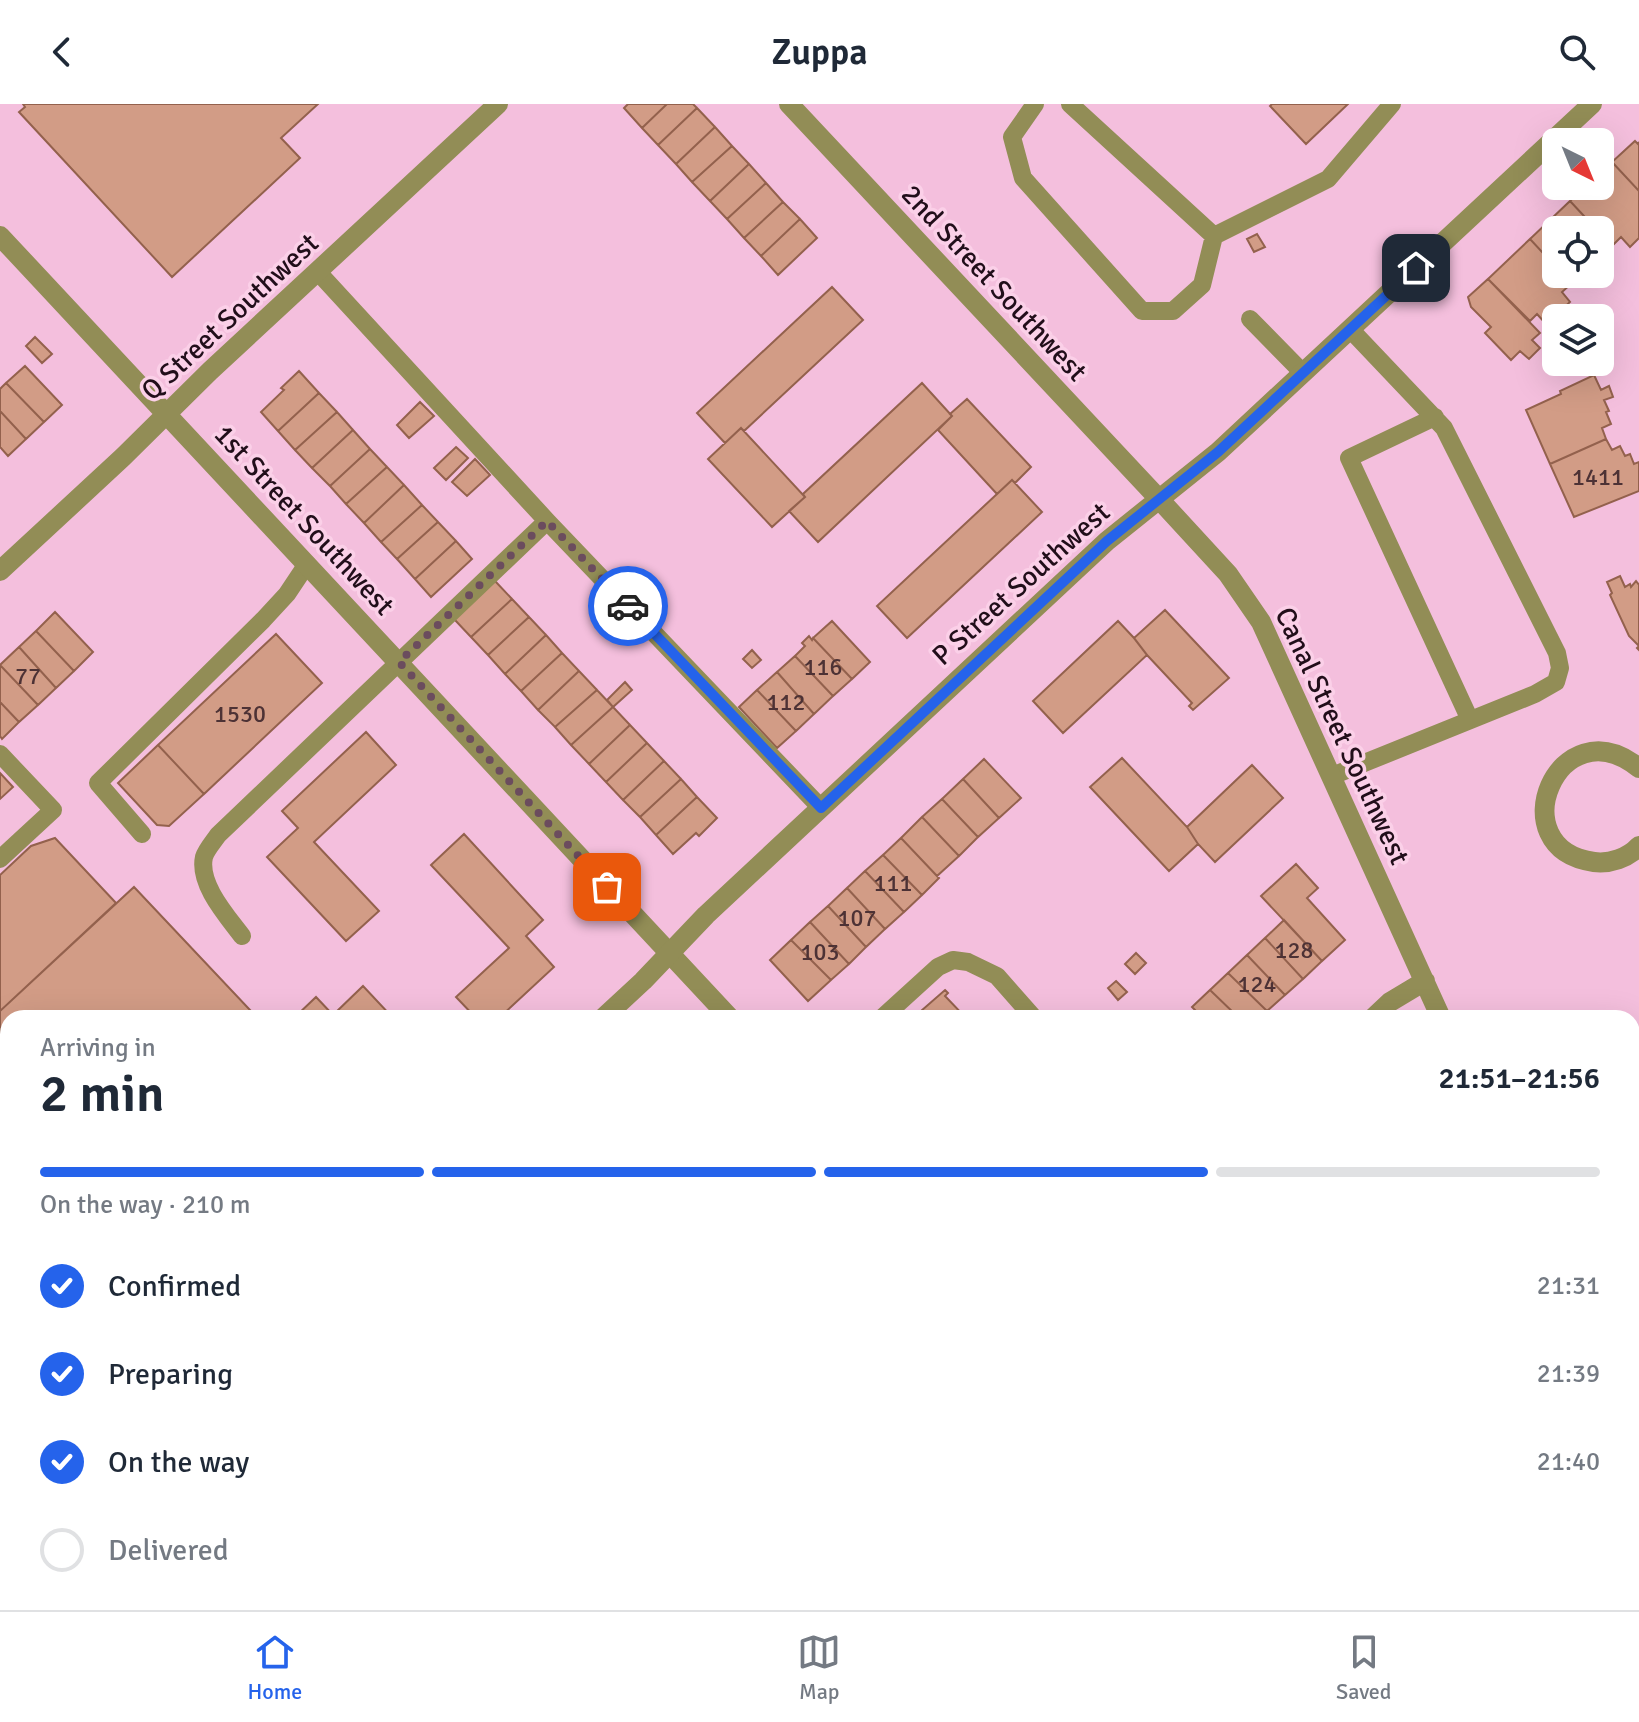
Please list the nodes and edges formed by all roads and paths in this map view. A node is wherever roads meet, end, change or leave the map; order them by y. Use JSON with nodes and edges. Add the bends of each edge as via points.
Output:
{"nodes":[{"id":1,"x":498,"y":104,"type":"edge"},
{"id":2,"x":789,"y":104,"type":"edge"},
{"id":3,"x":1035,"y":104,"type":"edge"},
{"id":4,"x":1070,"y":104,"type":"edge"},
{"id":5,"x":1392,"y":104,"type":"edge"},
{"id":6,"x":1592,"y":104,"type":"edge"},
{"id":7,"x":0,"y":236,"type":"edge"},
{"id":8,"x":1214,"y":236,"type":"junction"},
{"id":9,"x":318,"y":272,"type":"junction"},
{"id":10,"x":1250,"y":319,"type":"dead end"},
{"id":11,"x":1350,"y":329,"type":"junction"},
{"id":12,"x":1303,"y":373,"type":"junction"},
{"id":13,"x":167,"y":414,"type":"junction"},
{"id":14,"x":1435,"y":417,"type":"junction"},
{"id":15,"x":1159,"y":499,"type":"junction"},
{"id":16,"x":547,"y":521,"type":"junction"},
{"id":17,"x":307,"y":564,"type":"junction"},
{"id":18,"x":0,"y":571,"type":"edge"},
{"id":19,"x":399,"y":662,"type":"junction"},
{"id":20,"x":1470,"y":720,"type":"junction"},
{"id":21,"x":0,"y":754,"type":"edge"},
{"id":22,"x":1639,"y":768,"type":"edge"},
{"id":23,"x":1332,"y":776,"type":"junction"},
{"id":24,"x":821,"y":808,"type":"junction"},
{"id":25,"x":142,"y":834,"type":"dead end"},
{"id":26,"x":1639,"y":846,"type":"edge"},
{"id":27,"x":0,"y":859,"type":"edge"},
{"id":28,"x":242,"y":936,"type":"dead end"},
{"id":29,"x":669,"y":953,"type":"junction"},
{"id":30,"x":1425,"y":981,"type":"junction"},
{"id":31,"x":611,"y":1010,"type":"edge"},
{"id":32,"x":722,"y":1010,"type":"edge"},
{"id":33,"x":891,"y":1010,"type":"edge"},
{"id":34,"x":1027,"y":1010,"type":"edge"},
{"id":35,"x":1382,"y":1010,"type":"edge"},
{"id":36,"x":1438,"y":1010,"type":"edge"}],
"edges":[{"from":1,"to":9,"type":"street","name":"Q Street Southwest"},
{"from":2,"to":15,"type":"street","name":"2nd Street Southwest"},
{"from":3,"to":8,"type":"lane","via":[[1012,137],[1023,178],[1142,311],[1173,311],[1202,285]]},
{"from":4,"to":8,"type":"lane"},
{"from":5,"to":8,"type":"lane","via":[[1328,179]]},
{"from":6,"to":11,"type":"street","name":"P Street Southwest"},
{"from":7,"to":13,"type":"street","name":"1st Street Southwest"},
{"from":9,"to":13,"type":"street","name":"Q Street Southwest"},
{"from":9,"to":16,"type":"lane"},
{"from":10,"to":12,"type":"lane"},
{"from":11,"to":12,"type":"street","name":"P Street Southwest"},
{"from":11,"to":14,"type":"lane"},
{"from":12,"to":15,"type":"street","name":"P Street Southwest"},
{"from":13,"to":17,"type":"street","name":"1st Street Southwest"},
{"from":13,"to":18,"type":"street","name":"Q Street Southwest"},
{"from":14,"to":20,"type":"lane","via":[[1349,458]]},
{"from":14,"to":20,"type":"lane","via":[[1557,653],[1560,668],[1556,682]]},
{"from":15,"to":23,"type":"street","name":"Canal Street Southwest","via":[[1228,574],[1255,612]]},
{"from":15,"to":24,"type":"street","name":"P Street Southwest","via":[[1107,541]]},
{"from":16,"to":19,"type":"lane"},
{"from":16,"to":24,"type":"lane"},
{"from":17,"to":19,"type":"street","name":"1st Street Southwest"},
{"from":17,"to":25,"type":"lane","via":[[263,620],[98,783]]},
{"from":19,"to":28,"type":"lane","via":[[218,835],[204,855],[205,878]]},
{"from":19,"to":29,"type":"street","name":"1st Street Southwest"},
{"from":20,"to":23,"type":"lane"},
{"from":21,"to":27,"type":"lane","via":[[53,810]]},
{"from":22,"to":26,"type":"street","via":[[1609,752],[1590,752],[1558,770],[1544,805],[1555,841],[1584,861],[1619,859]]},
{"from":23,"to":30,"type":"street","name":"Canal Street Southwest"},
{"from":24,"to":29,"type":"street","name":"P Street Southwest"},
{"from":29,"to":31,"type":"street","name":"P Street Southwest"},
{"from":29,"to":32,"type":"street","name":"1st Street Southwest"},
{"from":30,"to":35,"type":"street"},
{"from":30,"to":36,"type":"street","name":"Canal Street Southwest"},
{"from":33,"to":34,"type":"lane","via":[[953,960],[997,976]]}]}
